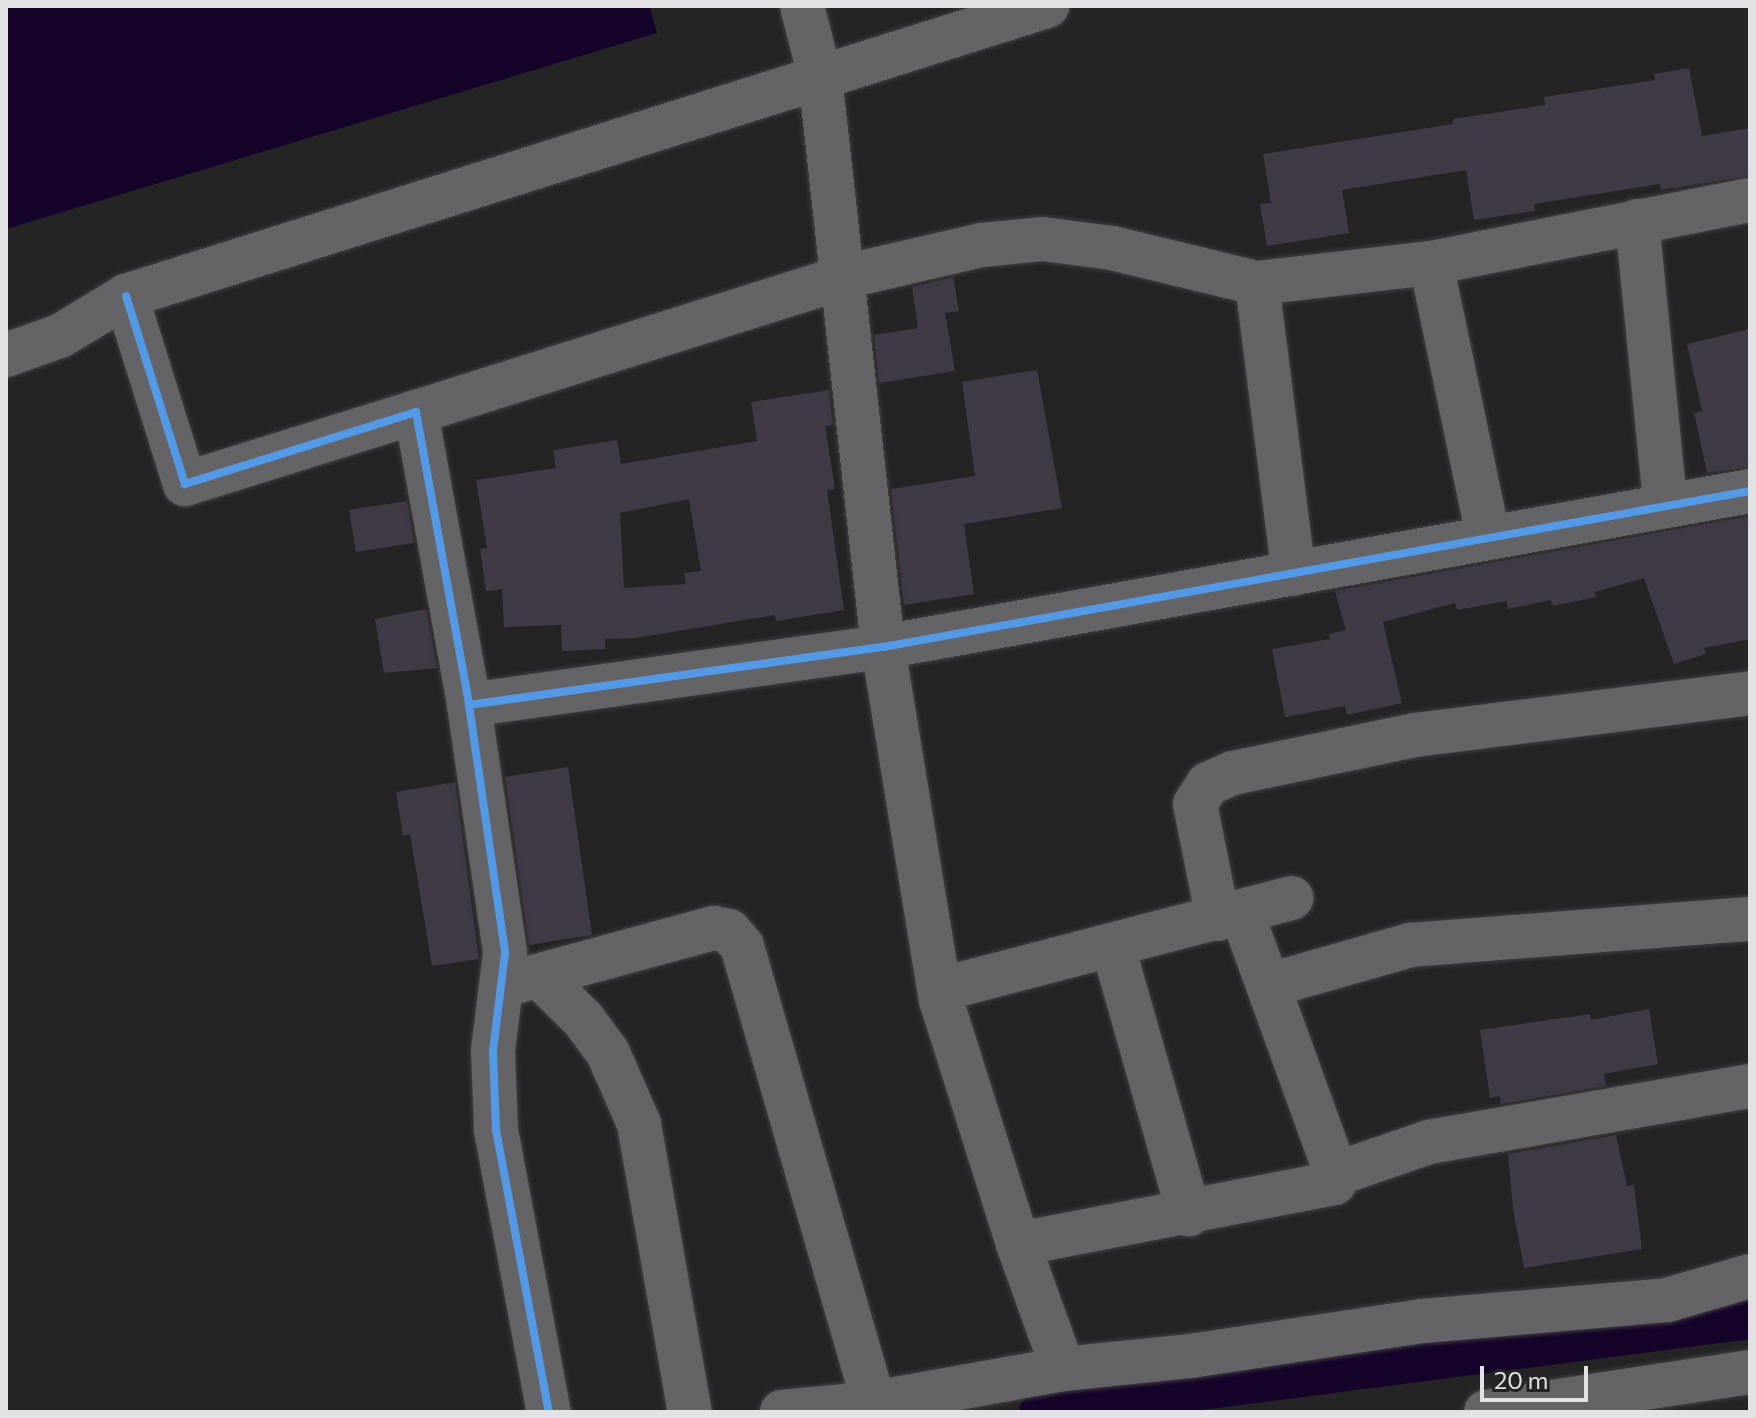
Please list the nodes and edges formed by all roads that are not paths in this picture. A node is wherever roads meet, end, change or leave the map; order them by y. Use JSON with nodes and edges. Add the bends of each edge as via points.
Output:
{"nodes":[{"id":1,"x":802,"y":6,"type":"edge"},
{"id":2,"x":1047,"y":6,"type":"edge"},
{"id":3,"x":820,"y":76,"type":"junction"},
{"id":4,"x":1750,"y":200,"type":"edge"},
{"id":5,"x":1637,"y":221,"type":"junction"},
{"id":6,"x":1431,"y":263,"type":"junction"},
{"id":7,"x":843,"y":277,"type":"junction"},
{"id":8,"x":1257,"y":283,"type":"junction"},
{"id":9,"x":126,"y":296,"type":"junction"},
{"id":10,"x":6,"y":355,"type":"edge"},
{"id":11,"x":416,"y":412,"type":"junction"},
{"id":12,"x":1750,"y":491,"type":"edge"},
{"id":13,"x":1665,"y":504,"type":"junction"},
{"id":14,"x":1488,"y":536,"type":"junction"},
{"id":15,"x":1294,"y":574,"type":"junction"},
{"id":16,"x":883,"y":647,"type":"junction"},
{"id":17,"x":1750,"y":693,"type":"edge"},
{"id":18,"x":469,"y":705,"type":"junction"},
{"id":19,"x":1291,"y":898,"type":"dead end"},
{"id":20,"x":1230,"y":916,"type":"junction"},
{"id":21,"x":1750,"y":919,"type":"edge"},
{"id":22,"x":1113,"y":947,"type":"junction"},
{"id":23,"x":522,"y":981,"type":"junction"},
{"id":24,"x":1270,"y":985,"type":"junction"},
{"id":25,"x":941,"y":1000,"type":"junction"},
{"id":26,"x":1750,"y":1086,"type":"edge"},
{"id":27,"x":1336,"y":1174,"type":"junction"},
{"id":28,"x":1189,"y":1214,"type":"junction"},
{"id":29,"x":1018,"y":1244,"type":"junction"},
{"id":30,"x":1750,"y":1276,"type":"edge"},
{"id":31,"x":1063,"y":1369,"type":"junction"},
{"id":32,"x":1750,"y":1372,"type":"edge"},
{"id":33,"x":1650,"y":1400,"type":"edge"},
{"id":34,"x":874,"y":1403,"type":"junction"},
{"id":35,"x":549,"y":1412,"type":"edge"},
{"id":36,"x":690,"y":1412,"type":"edge"},
{"id":37,"x":782,"y":1412,"type":"edge"},
{"id":38,"x":1486,"y":1412,"type":"edge"}],
"edges":[{"from":1,"to":3,"type":"street"},
{"from":2,"to":3,"type":"street"},
{"from":3,"to":7,"type":"street"},
{"from":3,"to":9,"type":"street"},
{"from":4,"to":5,"type":"street"},
{"from":5,"to":6,"type":"street"},
{"from":5,"to":13,"type":"street"},
{"from":6,"to":8,"type":"street"},
{"from":6,"to":14,"type":"street"},
{"from":7,"to":8,"type":"street","via":[[982,245],[1042,239],[1112,248]]},
{"from":7,"to":11,"type":"street"},
{"from":7,"to":16,"type":"street"},
{"from":8,"to":15,"type":"street"},
{"from":9,"to":10,"type":"street","via":[[60,336]]},
{"from":9,"to":11,"type":"street","via":[[185,484]]},
{"from":11,"to":18,"type":"street"},
{"from":12,"to":13,"type":"street"},
{"from":13,"to":14,"type":"street"},
{"from":14,"to":15,"type":"street"},
{"from":15,"to":16,"type":"street"},
{"from":16,"to":18,"type":"street"},
{"from":16,"to":25,"type":"street"},
{"from":17,"to":20,"type":"street","via":[[1415,735],[1233,773],[1208,784],[1195,804]]},
{"from":18,"to":23,"type":"street","via":[[505,953]]},
{"from":19,"to":20,"type":"street"},
{"from":20,"to":22,"type":"street"},
{"from":20,"to":24,"type":"street"},
{"from":21,"to":24,"type":"street","via":[[1410,945]]},
{"from":22,"to":25,"type":"street","via":[[953,984]]},
{"from":22,"to":28,"type":"street"},
{"from":23,"to":34,"type":"street","via":[[714,928],[729,931],[742,946]]},
{"from":23,"to":35,"type":"street","via":[[493,1051],[496,1130]]},
{"from":23,"to":36,"type":"street","via":[[583,1019],[608,1053],[639,1124]]},
{"from":24,"to":27,"type":"street"},
{"from":25,"to":29,"type":"street"},
{"from":26,"to":27,"type":"street","via":[[1429,1142]]},
{"from":27,"to":28,"type":"street","via":[[1330,1186]]},
{"from":28,"to":29,"type":"street"},
{"from":29,"to":31,"type":"street"},
{"from":30,"to":31,"type":"street","via":[[1667,1300],[1423,1321],[1191,1356]]},
{"from":31,"to":34,"type":"street"},
{"from":32,"to":33,"type":"street"},
{"from":33,"to":38,"type":"street"},
{"from":34,"to":37,"type":"street"}]}
